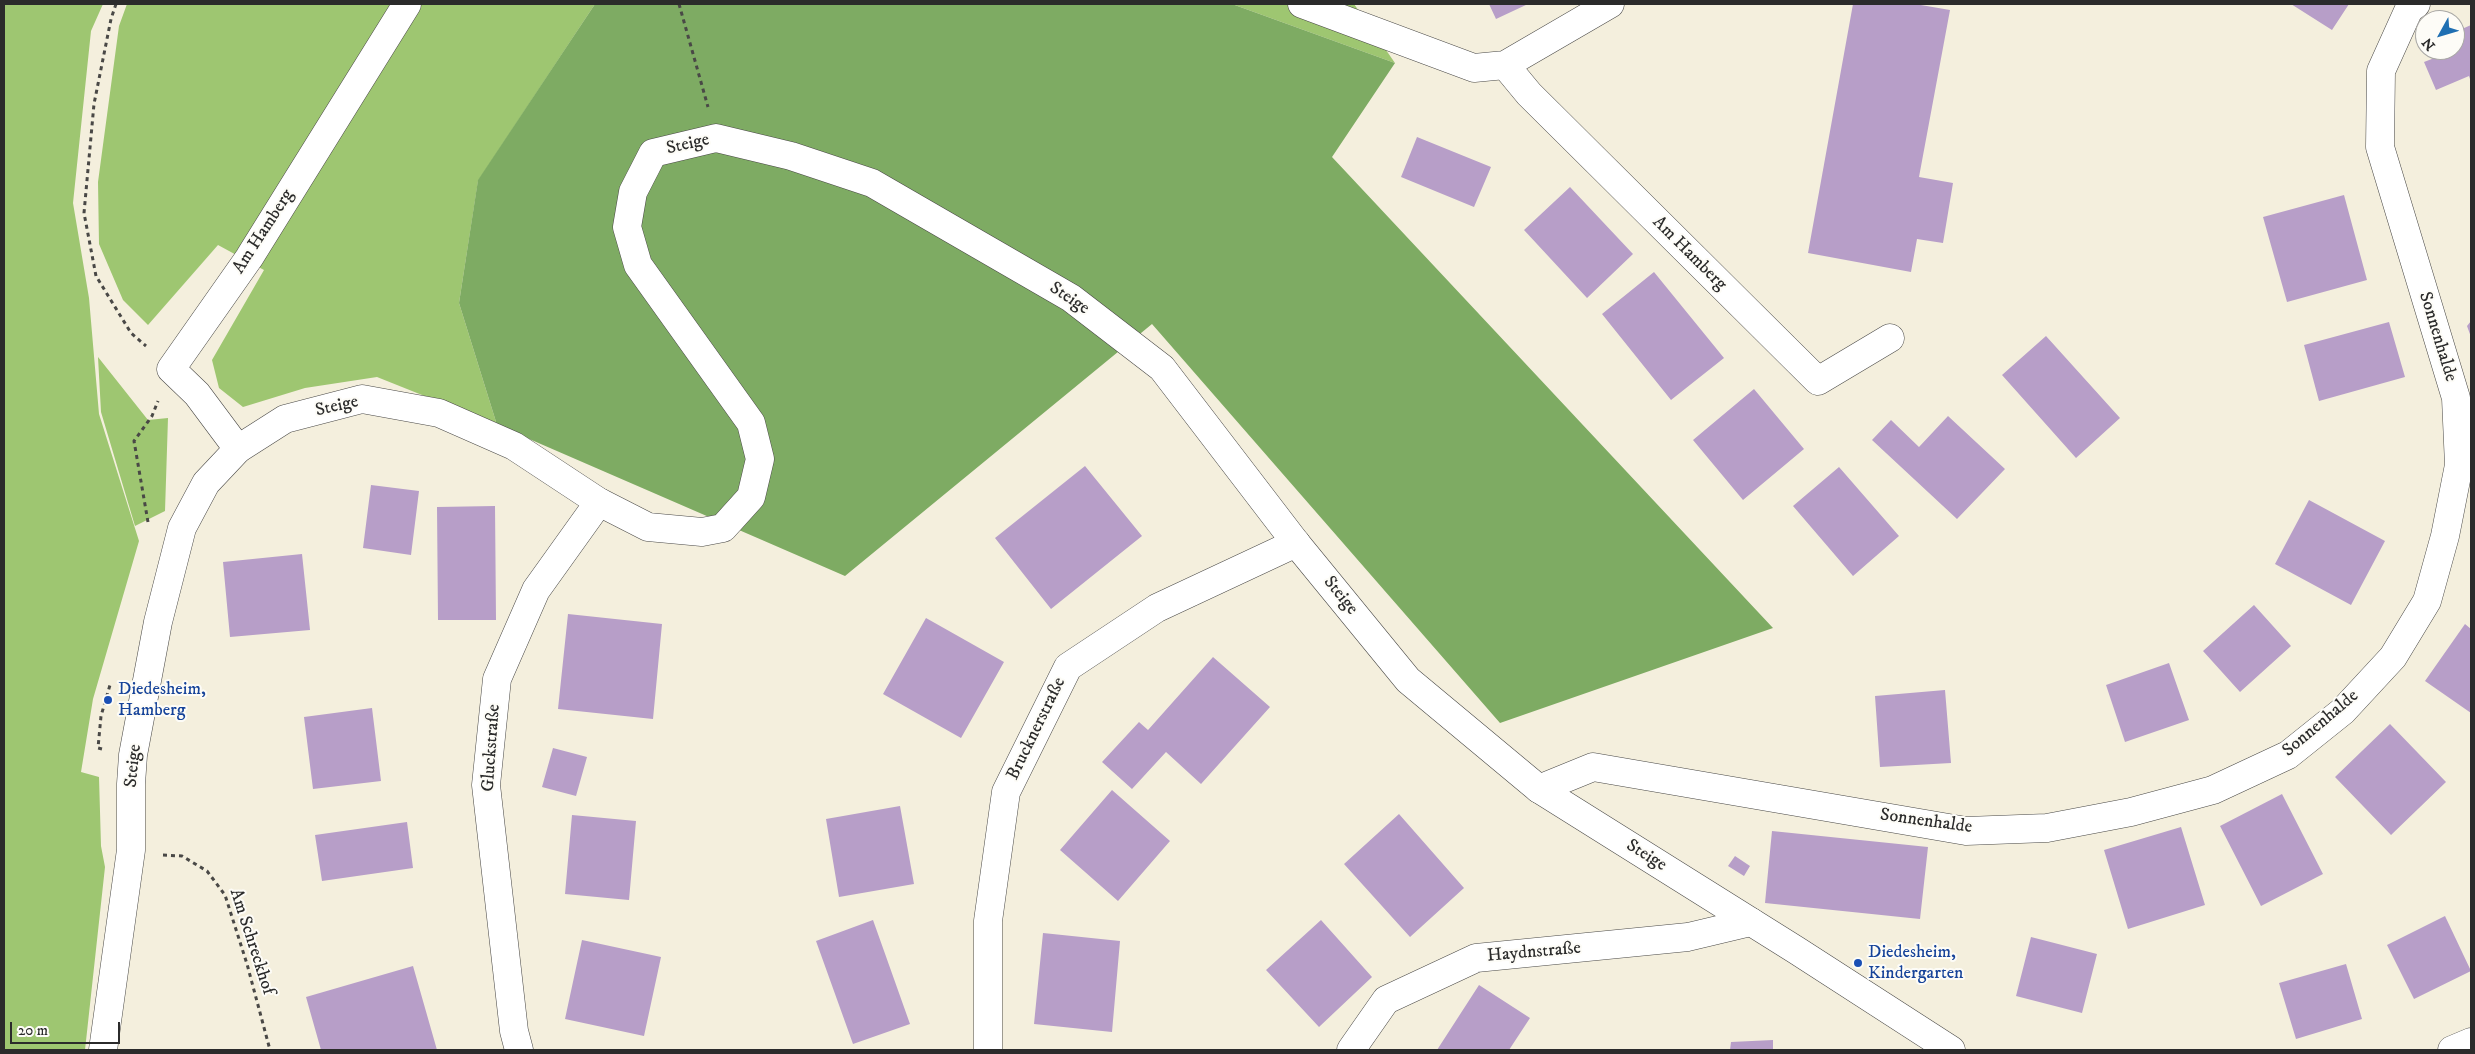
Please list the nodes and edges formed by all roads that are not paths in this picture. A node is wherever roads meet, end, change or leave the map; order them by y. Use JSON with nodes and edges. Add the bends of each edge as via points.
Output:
{"nodes":[{"id":1,"x":407,"y":4,"type":"edge"},
{"id":2,"x":1302,"y":4,"type":"edge"},
{"id":3,"x":1610,"y":4,"type":"edge"},
{"id":4,"x":2416,"y":4,"type":"edge"},
{"id":5,"x":1505,"y":65,"type":"junction"},
{"id":6,"x":1890,"y":338,"type":"dead end"},
{"id":7,"x":238,"y":449,"type":"junction"},
{"id":8,"x":599,"y":502,"type":"junction"},
{"id":9,"x":1296,"y":543,"type":"junction"},
{"id":10,"x":1539,"y":788,"type":"junction"},
{"id":11,"x":1751,"y":922,"type":"junction"},
{"id":12,"x":2471,"y":1042,"type":"edge"},
{"id":13,"x":103,"y":1050,"type":"edge"},
{"id":14,"x":519,"y":1050,"type":"edge"},
{"id":15,"x":988,"y":1050,"type":"edge"},
{"id":16,"x":1350,"y":1050,"type":"edge"},
{"id":17,"x":1951,"y":1050,"type":"edge"},
{"id":18,"x":2452,"y":1050,"type":"edge"}],
"edges":[{"from":1,"to":7,"type":"street","name":"Am Hamberg","via":[[249,258],[171,368],[197,394]]},
{"from":2,"to":5,"type":"street","via":[[1474,68]]},
{"from":3,"to":5,"type":"street"},
{"from":4,"to":10,"type":"street","name":"Sonnenhalde","via":[[2409,9],[2381,71],[2380,147],[2456,398],[2459,465],[2427,602],[2393,657],[2343,711],[2288,755],[2212,790],[2131,812],[2047,828],[1966,831],[1593,766]]},
{"from":5,"to":6,"type":"street","name":"Am Hamberg","via":[[1536,101],[1818,382]]},
{"from":7,"to":8,"type":"street","name":"Steige","via":[[285,419],[362,399],[439,413],[514,446]]},
{"from":7,"to":13,"type":"street","name":"Steige","via":[[206,483],[182,528],[158,622],[133,755],[130,850]]},
{"from":8,"to":9,"type":"street","name":"Steige","via":[[648,528],[702,532],[723,528],[751,497],[760,459],[751,423],[638,265],[627,227],[633,192],[653,154],[716,138],[791,156],[872,183],[1071,298],[1162,368]]},
{"from":8,"to":14,"type":"street","name":"Gluckstraße","via":[[536,590],[497,679],[486,785],[514,1031]]},
{"from":9,"to":10,"type":"street","name":"Steige","via":[[1408,680]]},
{"from":9,"to":15,"type":"street","name":"Brucknerstraße","via":[[1157,608],[1068,667],[1006,792],[988,921]]},
{"from":10,"to":11,"type":"street","name":"Steige"},
{"from":11,"to":16,"type":"street","name":"Haydnstraße","via":[[1688,937],[1476,958],[1386,1000]]},
{"from":11,"to":17,"type":"street","name":"Steige"},
{"from":12,"to":18,"type":"street"}]}
